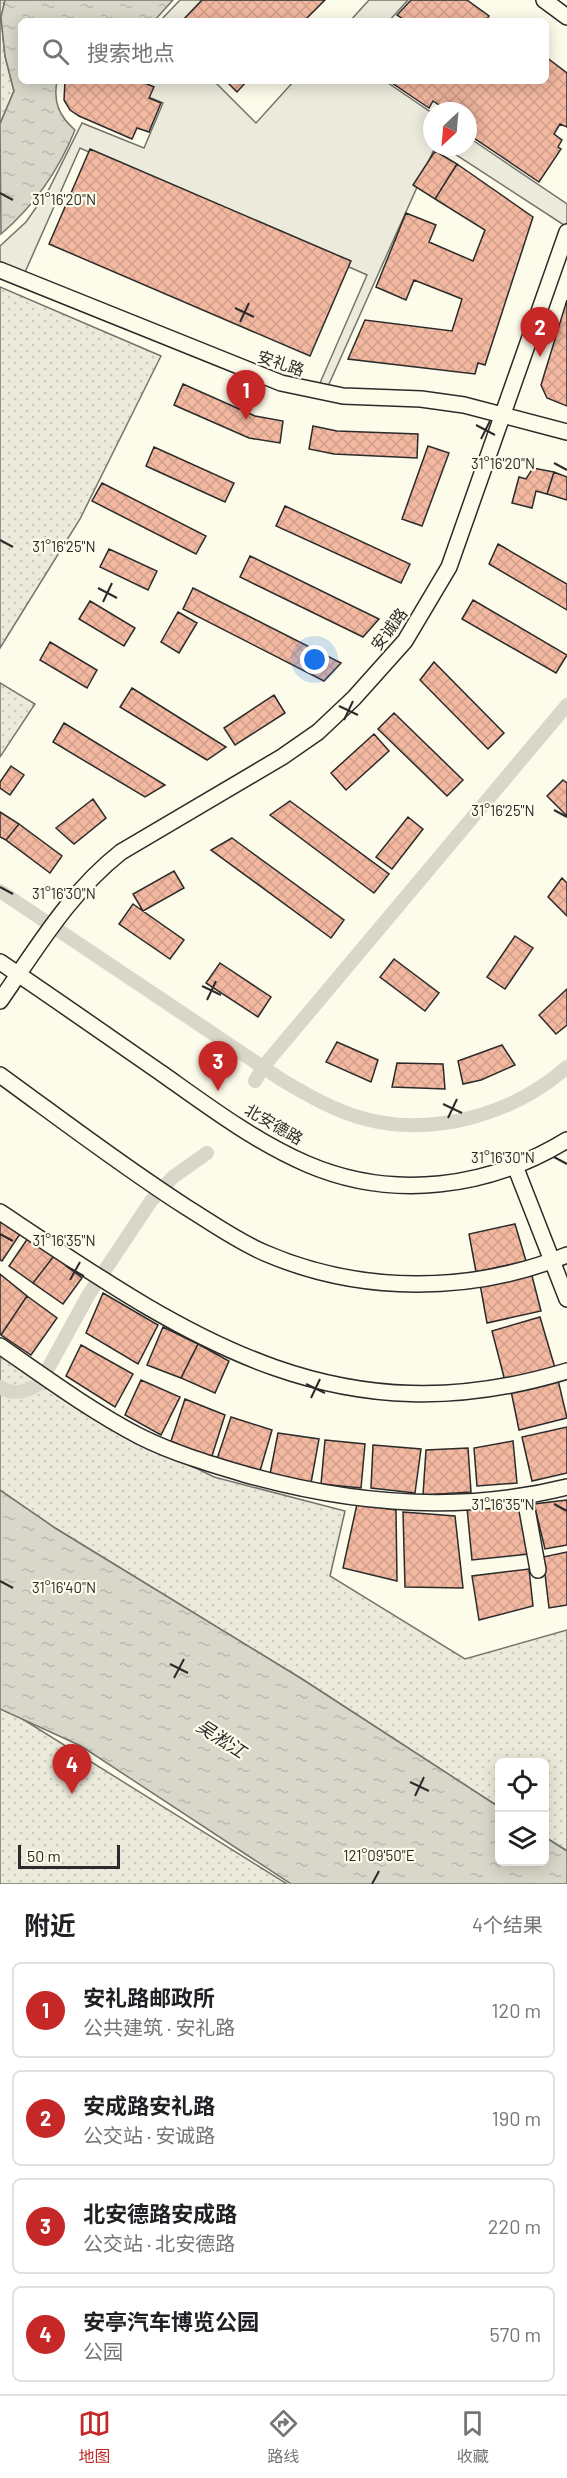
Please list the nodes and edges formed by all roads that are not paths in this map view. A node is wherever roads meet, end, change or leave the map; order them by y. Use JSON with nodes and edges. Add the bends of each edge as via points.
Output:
{"nodes":[{"id":1,"x":544,"y":0,"type":"edge"},
{"id":2,"x":567,"y":17,"type":"edge"},
{"id":3,"x":567,"y":232,"type":"edge"},
{"id":4,"x":0,"y":270,"type":"edge"},
{"id":5,"x":503,"y":414,"type":"junction"},
{"id":6,"x":567,"y":432,"type":"edge"},
{"id":7,"x":0,"y":962,"type":"edge"},
{"id":8,"x":18,"y":974,"type":"junction"},
{"id":9,"x":0,"y":1000,"type":"edge"},
{"id":10,"x":0,"y":1075,"type":"edge"},
{"id":11,"x":567,"y":1140,"type":"edge"},
{"id":12,"x":515,"y":1166,"type":"junction"},
{"id":13,"x":0,"y":1212,"type":"edge"},
{"id":14,"x":560,"y":1258,"type":"edge"},
{"id":15,"x":567,"y":1299,"type":"edge"},
{"id":16,"x":0,"y":1346,"type":"edge"},
{"id":17,"x":567,"y":1371,"type":"edge"},
{"id":18,"x":567,"y":1487,"type":"edge"},
{"id":19,"x":525,"y":1497,"type":"junction"},
{"id":20,"x":538,"y":1570,"type":"dead end"}],
"edges":[{"from":1,"to":2,"type":"street"},
{"from":3,"to":5,"type":"street","name":"安诚路"},
{"from":4,"to":5,"type":"street","name":"安礼路","via":[[281,383],[343,396],[421,399]]},
{"from":5,"to":6,"type":"street","name":"安礼路"},
{"from":5,"to":8,"type":"street","name":"安诚路","via":[[449,567],[405,641],[381,669],[318,732],[121,852],[81,886]]},
{"from":7,"to":8,"type":"street","name":"北安德路"},
{"from":8,"to":9,"type":"street","name":"安诚路"},
{"from":8,"to":12,"type":"street","name":"北安德路","via":[[210,1107],[307,1164],[375,1183],[409,1186],[457,1183]]},
{"from":10,"to":14,"type":"street","via":[[173,1198],[263,1252],[302,1267],[399,1284],[439,1285],[501,1275]]},
{"from":11,"to":12,"type":"street","name":"北安德路"},
{"from":12,"to":14,"type":"street"},
{"from":13,"to":17,"type":"street","via":[[154,1313],[264,1366],[341,1386],[441,1394],[500,1387]]},
{"from":14,"to":15,"type":"street"},
{"from":16,"to":19,"type":"street","via":[[93,1411],[144,1438],[212,1465],[348,1497],[417,1504]]},
{"from":18,"to":19,"type":"street"},
{"from":19,"to":20,"type":"street"}]}
